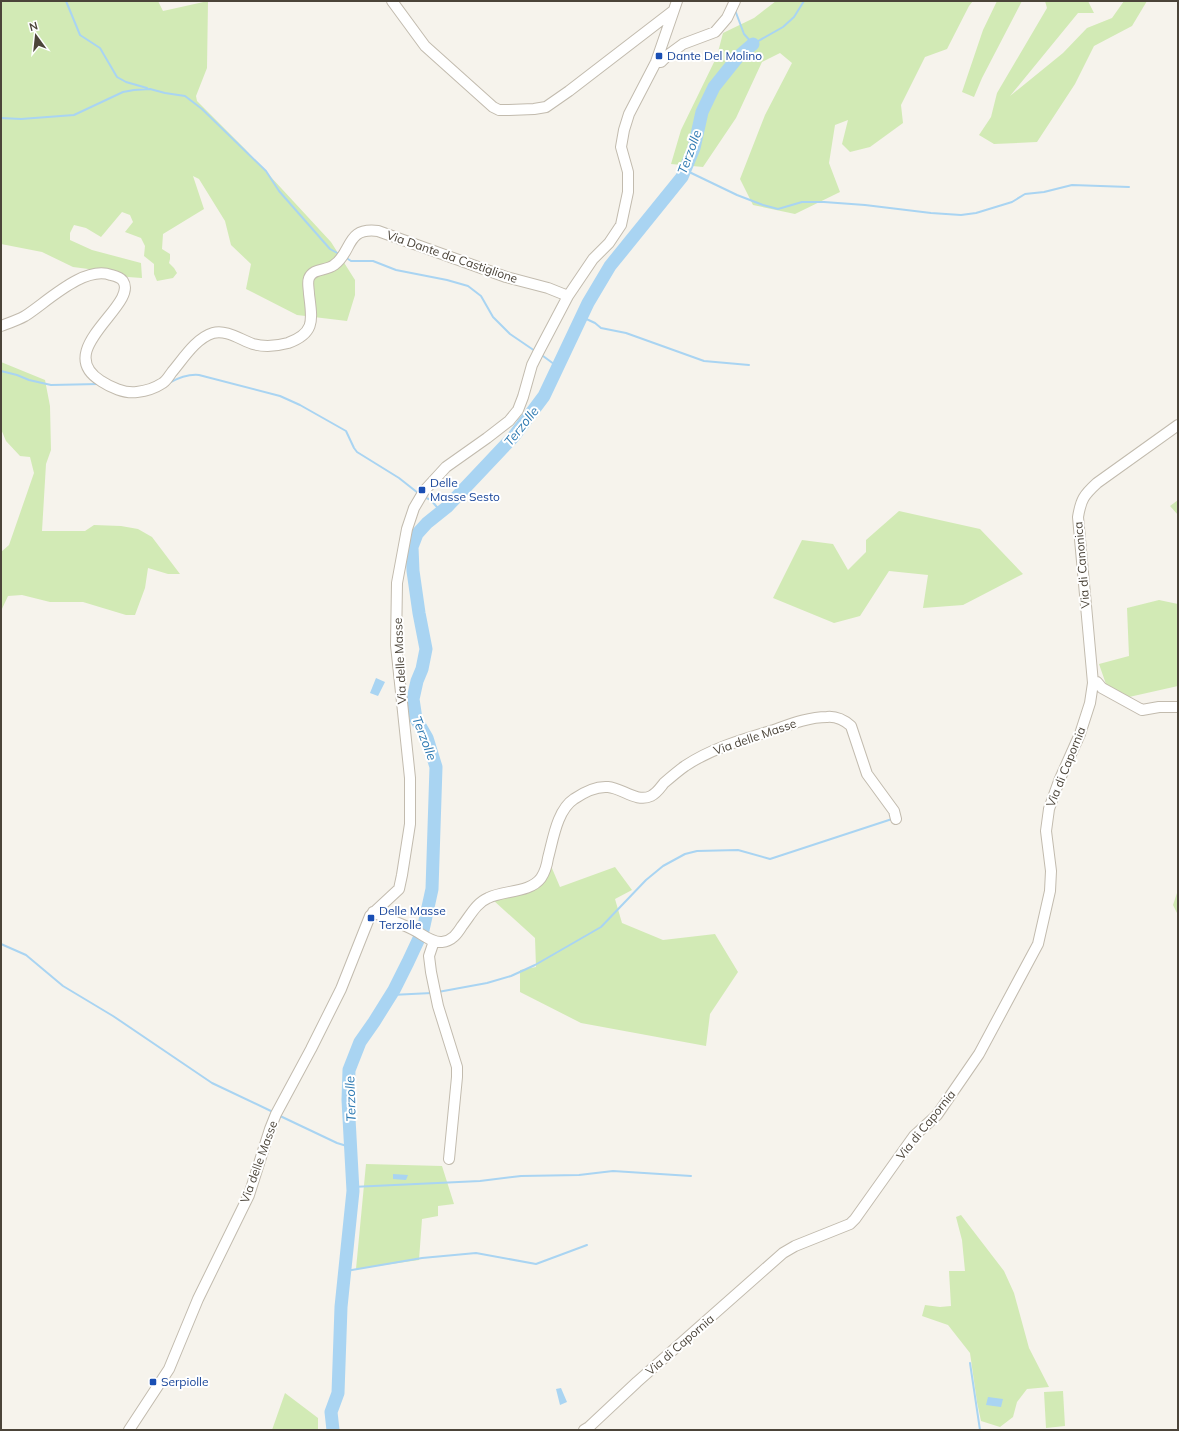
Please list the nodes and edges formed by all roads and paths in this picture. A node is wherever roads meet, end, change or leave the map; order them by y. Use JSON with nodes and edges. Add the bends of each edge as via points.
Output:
{"nodes":[{"id":1,"x":392,"y":1,"type":"edge"},
{"id":2,"x":735,"y":1,"type":"edge"},
{"id":3,"x":675,"y":6,"type":"edge"},
{"id":4,"x":656,"y":62,"type":"junction"},
{"id":5,"x":568,"y":296,"type":"junction"},
{"id":6,"x":1,"y":326,"type":"edge"},
{"id":7,"x":1178,"y":425,"type":"edge"},
{"id":8,"x":1093,"y":683,"type":"junction"},
{"id":9,"x":1090,"y":703,"type":"joint"},
{"id":10,"x":1178,"y":707,"type":"edge"},
{"id":11,"x":896,"y":818,"type":"dead end"},
{"id":12,"x":373,"y":912,"type":"junction"},
{"id":13,"x":433,"y":941,"type":"junction"},
{"id":14,"x":449,"y":1159,"type":"dead end"},
{"id":15,"x":129,"y":1430,"type":"edge"},
{"id":16,"x":584,"y":1430,"type":"edge"}],
"edges":[{"from":1,"to":3,"type":"street","via":[[425,46],[499,110],[546,107]]},
{"from":2,"to":4,"type":"street","via":[[727,18],[715,32],[683,44],[661,62]]},
{"from":3,"to":4,"type":"street"},
{"from":4,"to":5,"type":"street","via":[[629,114],[624,130],[621,147],[628,172],[628,192],[621,225],[609,243],[593,259]]},
{"from":5,"to":6,"type":"street","name":"Via Dante da Castiglione","via":[[506,277],[378,231],[368,230],[354,236],[336,263],[311,274],[308,281],[312,319],[310,328],[304,334],[275,346],[253,344],[220,332],[213,333],[194,346],[163,384],[136,392],[127,392],[104,384],[92,376],[85,361],[90,342],[121,298],[125,288],[118,277],[99,273],[84,276],[24,317]]},
{"from":5,"to":12,"type":"street","name":"Via delle Masse","via":[[532,365],[518,410],[509,421],[446,467],[431,483],[414,508],[407,529],[397,583],[396,645],[410,778],[410,824],[399,889]]},
{"from":7,"to":8,"type":"street","name":"Via di Canonica","via":[[1097,483],[1080,503],[1078,517]]},
{"from":8,"to":9,"type":"street","name":"Via di Canonica"},
{"from":8,"to":10,"type":"street","via":[[1097,682],[1102,688],[1142,710]]},
{"from":9,"to":16,"type":"street","name":"Via di Capornia","via":[[1049,809],[1046,831],[1051,871],[1050,891],[1038,944],[979,1054],[937,1115],[914,1136],[850,1224],[783,1253]]},
{"from":11,"to":13,"type":"street","name":"Via delle Masse","via":[[894,811],[867,774],[851,726],[845,720],[828,716],[810,718],[711,752],[685,766],[650,796],[642,798],[610,787],[601,787],[578,796],[559,819],[541,879],[517,891],[486,899],[452,938],[442,942]]},
{"from":12,"to":13,"type":"street"},
{"from":12,"to":15,"type":"street","name":"Via delle Masse","via":[[341,989],[276,1114],[249,1195],[198,1299],[169,1369]]},
{"from":13,"to":14,"type":"street","via":[[429,956],[432,979],[457,1067]]}]}
